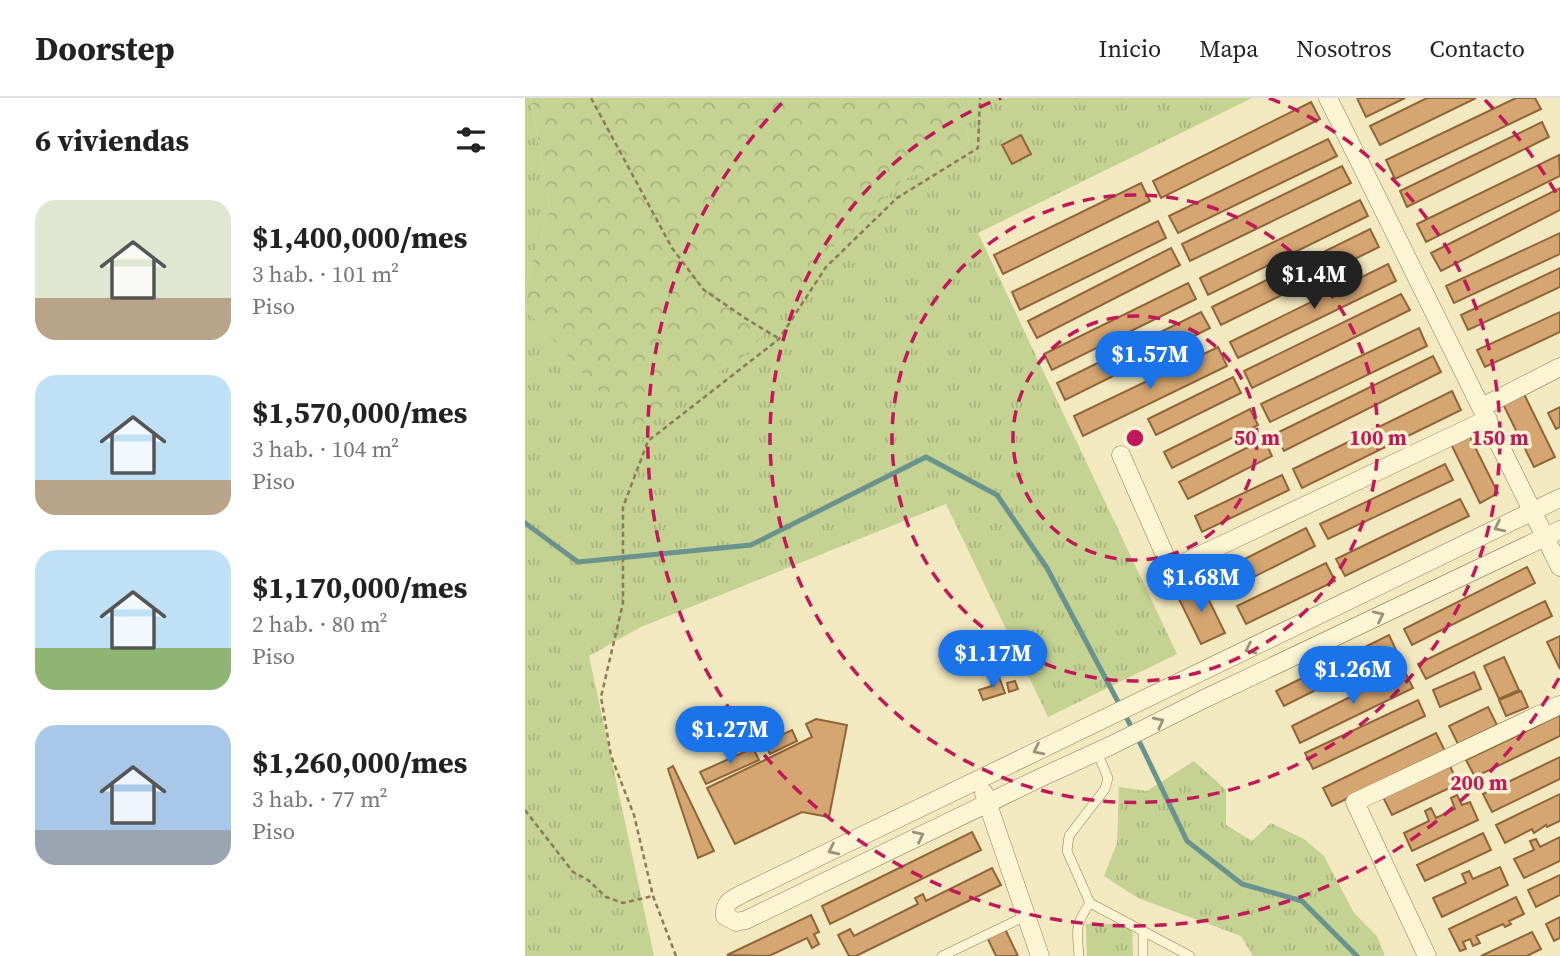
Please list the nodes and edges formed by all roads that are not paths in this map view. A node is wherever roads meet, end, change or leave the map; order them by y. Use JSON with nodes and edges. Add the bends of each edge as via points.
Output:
{"nodes":[{"id":1,"x":1328,"y":98,"type":"edge"},
{"id":2,"x":1560,"y":367,"type":"edge"},
{"id":3,"x":1485,"y":413,"type":"junction"},
{"id":4,"x":1121,"y":455,"type":"dead end"},
{"id":5,"x":1560,"y":498,"type":"edge"},
{"id":6,"x":1533,"y":510,"type":"junction"},
{"id":7,"x":1553,"y":534,"type":"edge"},
{"id":8,"x":1560,"y":567,"type":"edge"},
{"id":9,"x":1560,"y":705,"type":"edge"},
{"id":10,"x":1105,"y":748,"type":"junction"},
{"id":11,"x":979,"y":779,"type":"junction"},
{"id":12,"x":987,"y":803,"type":"junction"},
{"id":13,"x":1090,"y":903,"type":"junction"},
{"id":14,"x":1026,"y":916,"type":"junction"},
{"id":15,"x":1143,"y":930,"type":"junction"},
{"id":16,"x":948,"y":955,"type":"edge"},
{"id":17,"x":1040,"y":956,"type":"edge"},
{"id":18,"x":1079,"y":956,"type":"edge"},
{"id":19,"x":1143,"y":956,"type":"edge"},
{"id":20,"x":1190,"y":956,"type":"edge"},
{"id":21,"x":1427,"y":956,"type":"edge"}],
"edges":[{"from":1,"to":3,"type":"street"},
{"from":2,"to":3,"type":"street"},
{"from":3,"to":4,"type":"street","via":[[1171,569]]},
{"from":3,"to":6,"type":"street"},
{"from":5,"to":6,"type":"street"},
{"from":6,"to":7,"type":"street"},
{"from":6,"to":11,"type":"street","one_way":true},
{"from":7,"to":8,"type":"street"},
{"from":10,"to":7,"type":"street","one_way":true},
{"from":9,"to":21,"type":"street","via":[[1355,802]]},
{"from":10,"to":12,"type":"street"},
{"from":10,"to":13,"type":"lane","via":[[1105,789],[1069,836],[1067,851]]},
{"from":11,"to":12,"type":"street"},
{"from":11,"to":12,"type":"street","one_way":true,"via":[[735,897],[724,908],[725,916],[736,922],[746,920]]},
{"from":12,"to":14,"type":"street"},
{"from":13,"to":15,"type":"lane"},
{"from":13,"to":18,"type":"lane","via":[[1078,919]]},
{"from":14,"to":16,"type":"lane"},
{"from":14,"to":17,"type":"street"},
{"from":15,"to":19,"type":"lane"},
{"from":15,"to":20,"type":"lane"}]}
